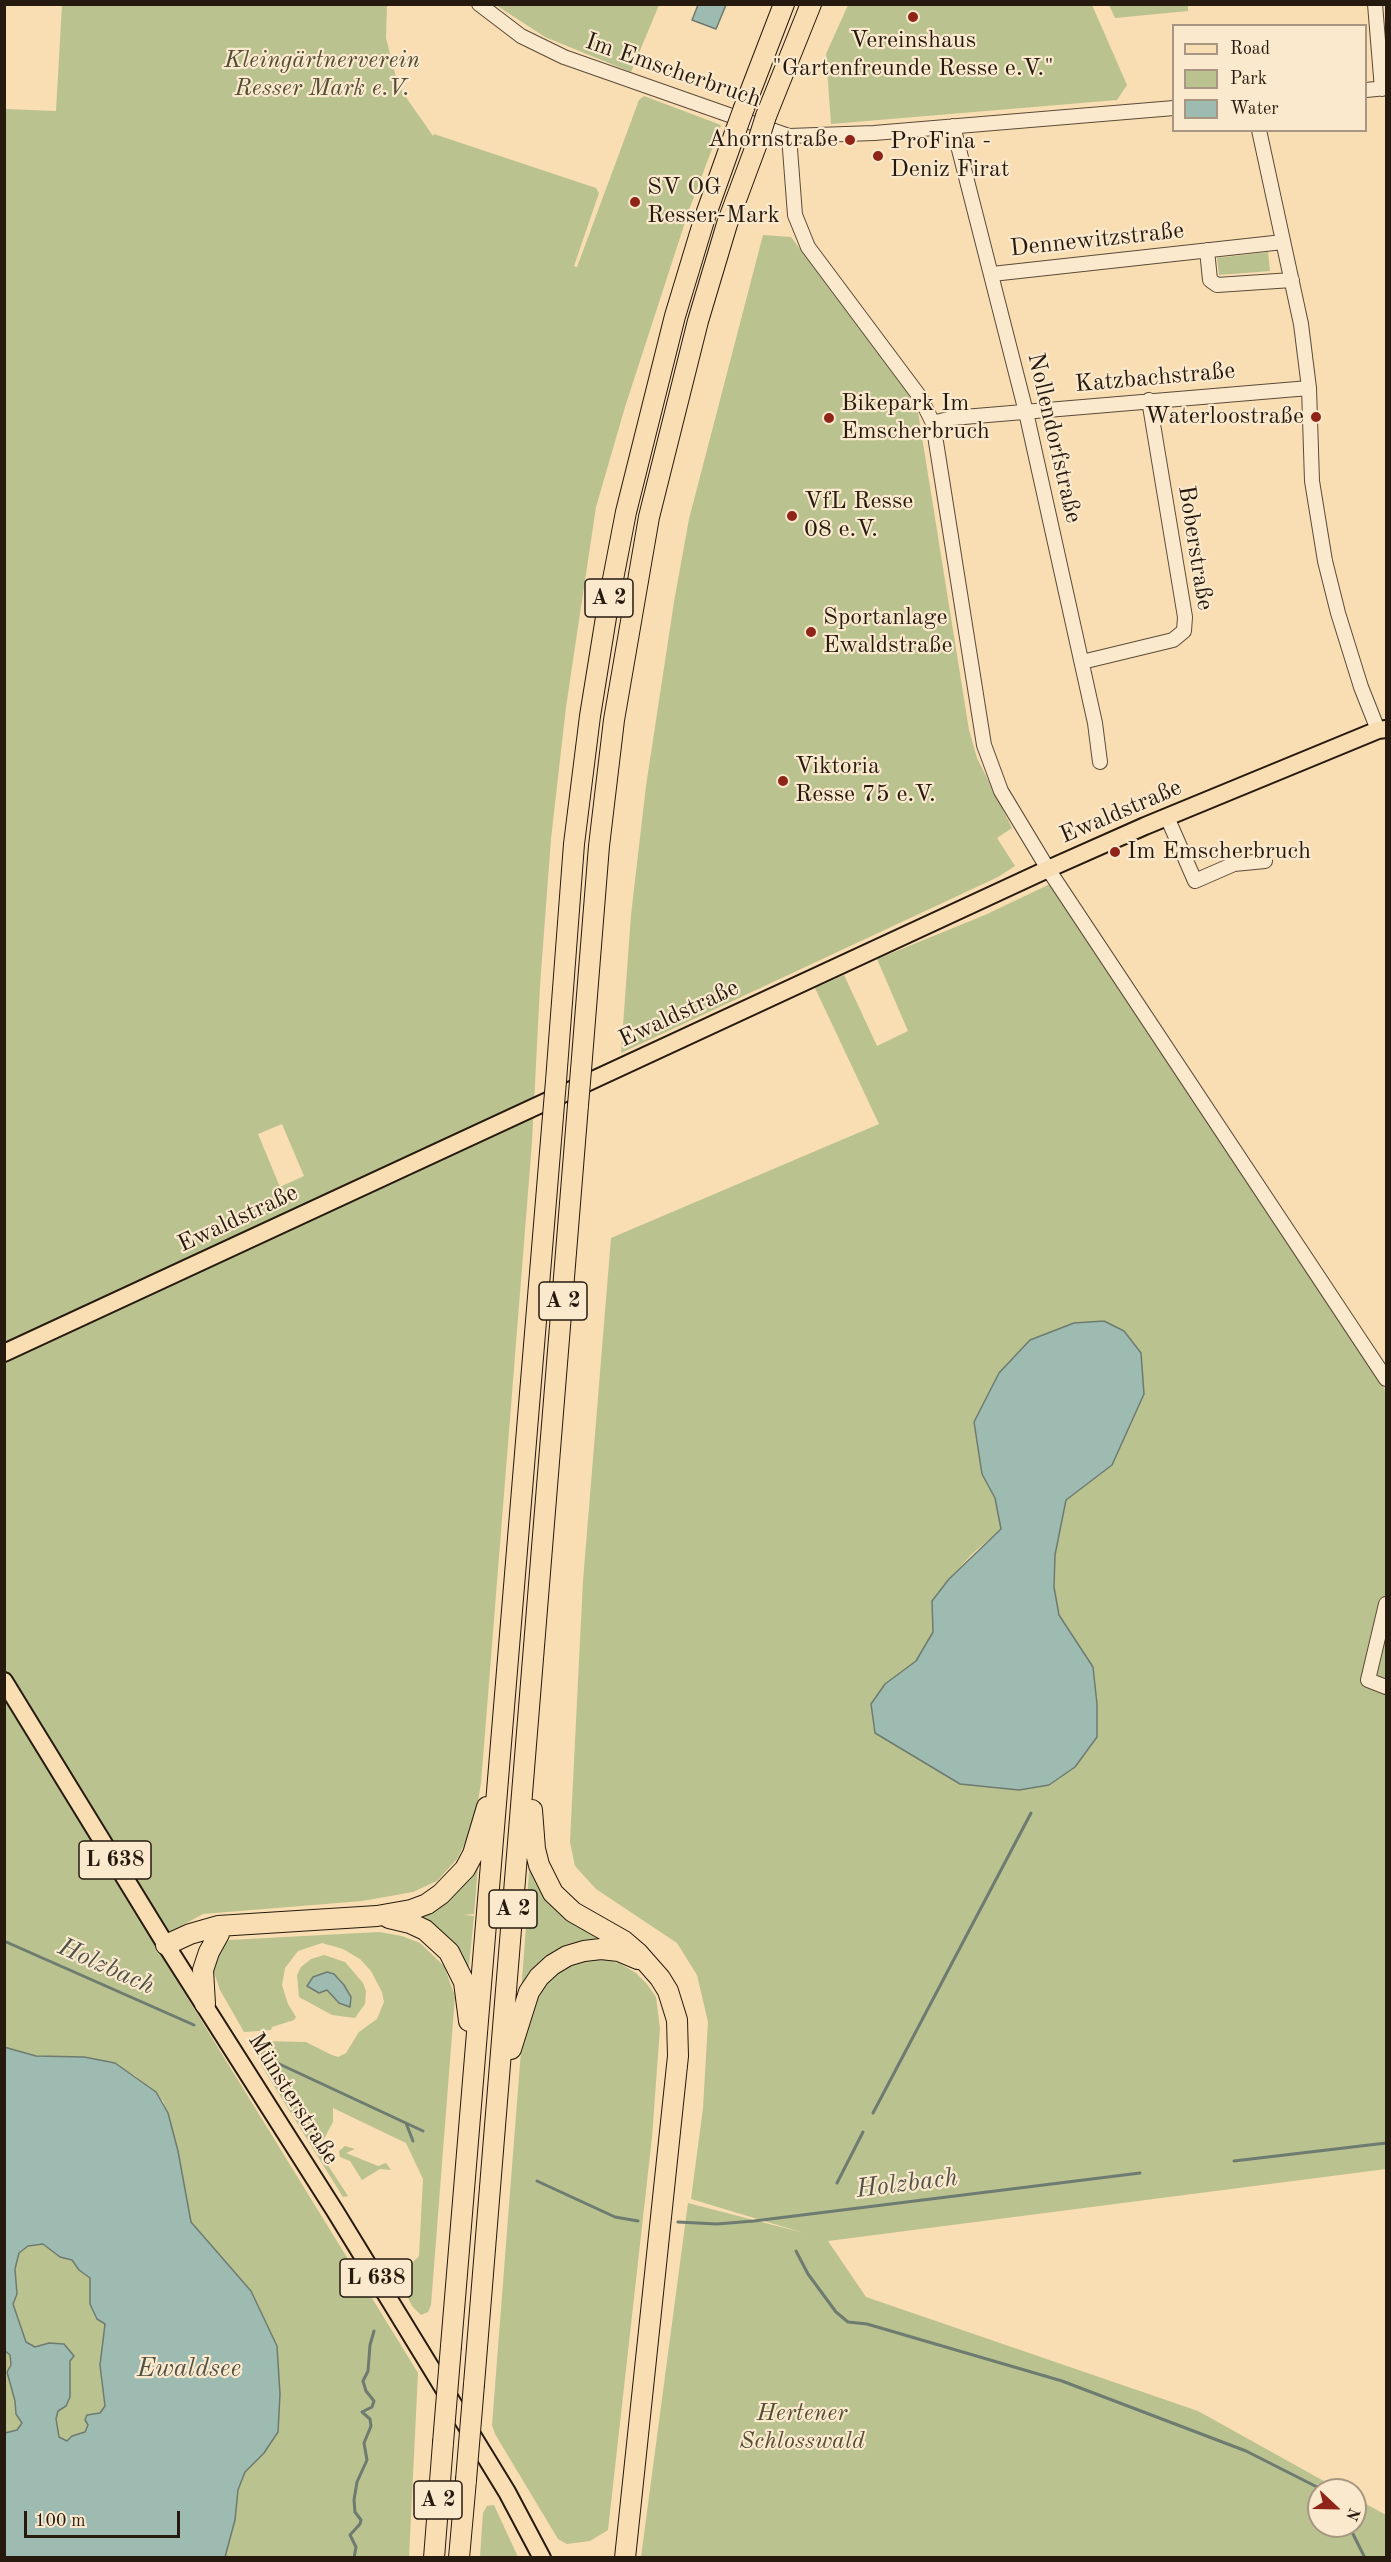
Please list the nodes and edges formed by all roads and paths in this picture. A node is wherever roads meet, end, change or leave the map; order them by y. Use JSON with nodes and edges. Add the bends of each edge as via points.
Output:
{"nodes":[{"id":1,"x":479,"y":4,"type":"edge"},
{"id":2,"x":784,"y":4,"type":"edge"},
{"id":3,"x":810,"y":4,"type":"edge"},
{"id":4,"x":1376,"y":4,"type":"edge"},
{"id":5,"x":1384,"y":88,"type":"edge"},
{"id":6,"x":1367,"y":90,"type":"edge"},
{"id":7,"x":1172,"y":108,"type":"edge"},
{"id":8,"x":953,"y":126,"type":"junction"},
{"id":9,"x":1259,"y":132,"type":"edge"},
{"id":10,"x":789,"y":136,"type":"junction"},
{"id":11,"x":1283,"y":242,"type":"junction"},
{"id":12,"x":1207,"y":250,"type":"junction"},
{"id":13,"x":992,"y":274,"type":"junction"},
{"id":14,"x":1292,"y":280,"type":"junction"},
{"id":15,"x":1309,"y":388,"type":"junction"},
{"id":16,"x":1149,"y":400,"type":"junction"},
{"id":17,"x":1026,"y":412,"type":"junction"},
{"id":18,"x":933,"y":423,"type":"junction"},
{"id":19,"x":1082,"y":662,"type":"junction"},
{"id":20,"x":1384,"y":728,"type":"edge"},
{"id":21,"x":1100,"y":762,"type":"dead end"},
{"id":22,"x":1167,"y":817,"type":"junction"},
{"id":23,"x":1265,"y":861,"type":"dead end"},
{"id":24,"x":1048,"y":869,"type":"junction"},
{"id":25,"x":4,"y":1353,"type":"edge"},
{"id":26,"x":1386,"y":1379,"type":"edge"},
{"id":27,"x":1386,"y":1604,"type":"edge"},
{"id":28,"x":4,"y":1681,"type":"edge"},
{"id":29,"x":1386,"y":1687,"type":"edge"},
{"id":30,"x":529,"y":1717,"type":"junction"},
{"id":31,"x":502,"y":1749,"type":"junction"},
{"id":32,"x":377,"y":1916,"type":"junction"},
{"id":33,"x":260,"y":1924,"type":"junction"},
{"id":34,"x":219,"y":1934,"type":"junction"},
{"id":35,"x":169,"y":1950,"type":"junction"},
{"id":36,"x":651,"y":1966,"type":"junction"},
{"id":37,"x":205,"y":2004,"type":"junction"},
{"id":38,"x":474,"y":2071,"type":"junction"},
{"id":39,"x":498,"y":2101,"type":"junction"},
{"id":40,"x":539,"y":2551,"type":"edge"},
{"id":41,"x":434,"y":2558,"type":"edge"},
{"id":42,"x":459,"y":2558,"type":"edge"},
{"id":43,"x":625,"y":2558,"type":"edge"}],
"edges":[{"from":1,"to":10,"type":"street","name":"Im Emscherbruch","via":[[521,36],[564,57]]},
{"from":2,"to":31,"type":"highway","number":"A 2","bridge":true,"via":[[705,217],[675,316],[626,512],[590,716],[574,844]]},
{"from":3,"to":30,"type":"highway","number":"A 2","bridge":true,"via":[[766,116],[698,321],[647,528],[614,720],[600,835]]},
{"from":4,"to":5,"type":"street"},
{"from":5,"to":6,"type":"street"},
{"from":7,"to":8,"type":"street"},
{"from":8,"to":10,"type":"street"},
{"from":8,"to":13,"type":"street","name":"Nollendorfstraße"},
{"from":9,"to":11,"type":"street"},
{"from":10,"to":18,"type":"street","via":[[795,215],[808,247],[920,398]]},
{"from":11,"to":12,"type":"street","name":"Dennewitzstraße"},
{"from":11,"to":14,"type":"street"},
{"from":12,"to":13,"type":"street","name":"Dennewitzstraße"},
{"from":12,"to":14,"type":"street","name":"Dennewitzstraße","via":[[1210,279],[1217,285]]},
{"from":13,"to":17,"type":"street","name":"Nollendorfstraße"},
{"from":14,"to":15,"type":"street"},
{"from":15,"to":16,"type":"street","name":"Katzbachstraße"},
{"from":15,"to":20,"type":"street","via":[[1312,481],[1325,561],[1361,687]]},
{"from":16,"to":17,"type":"street","name":"Katzbachstraße"},
{"from":16,"to":19,"type":"street","name":"Boberstraße","via":[[1185,617],[1184,631],[1173,640]]},
{"from":17,"to":18,"type":"street","name":"Katzbachstraße"},
{"from":17,"to":19,"type":"street","name":"Nollendorfstraße"},
{"from":18,"to":24,"type":"street","via":[[984,745],[1001,791]]},
{"from":19,"to":21,"type":"street","name":"Nollendorfstraße"},
{"from":20,"to":22,"type":"main road","name":"Ewaldstraße"},
{"from":22,"to":23,"type":"street","via":[[1195,881],[1234,864]]},
{"from":22,"to":24,"type":"main road","name":"Ewaldstraße"},
{"from":24,"to":25,"type":"main road","name":"Ewaldstraße"},
{"from":24,"to":26,"type":"street"},
{"from":27,"to":29,"type":"street","via":[[1368,1680]]},
{"from":28,"to":35,"type":"main road","name":"Münsterstraße","number":"L 638"},
{"from":30,"to":36,"type":"highway","via":[[534,1849],[545,1879],[573,1912],[624,1941]]},
{"from":30,"to":39,"type":"highway","number":"A 2"},
{"from":31,"to":32,"type":"highway","via":[[479,1838],[465,1869],[427,1904],[411,1911]]},
{"from":31,"to":38,"type":"highway","number":"A 2"},
{"from":32,"to":33,"type":"highway"},
{"from":32,"to":38,"type":"highway","via":[[425,1930],[450,1952],[467,1998]]},
{"from":33,"to":34,"type":"highway"},
{"from":33,"to":35,"type":"highway","via":[[218,1926],[190,1934]]},
{"from":34,"to":35,"type":"highway"},
{"from":34,"to":37,"type":"highway","via":[[205,1961]]},
{"from":35,"to":37,"type":"main road","name":"Münsterstraße","number":"L 638"},
{"from":36,"to":39,"type":"highway","via":[[619,1951],[602,1949],[567,1956],[552,1965],[539,1977],[522,2008]]},
{"from":36,"to":43,"type":"highway","via":[[674,2005],[678,2056]]},
{"from":37,"to":40,"type":"main road","name":"Münsterstraße","number":"L 638","via":[[495,2472]]},
{"from":38,"to":41,"type":"highway","number":"A 2","bridge":true},
{"from":39,"to":42,"type":"highway","number":"A 2","bridge":true}]}
